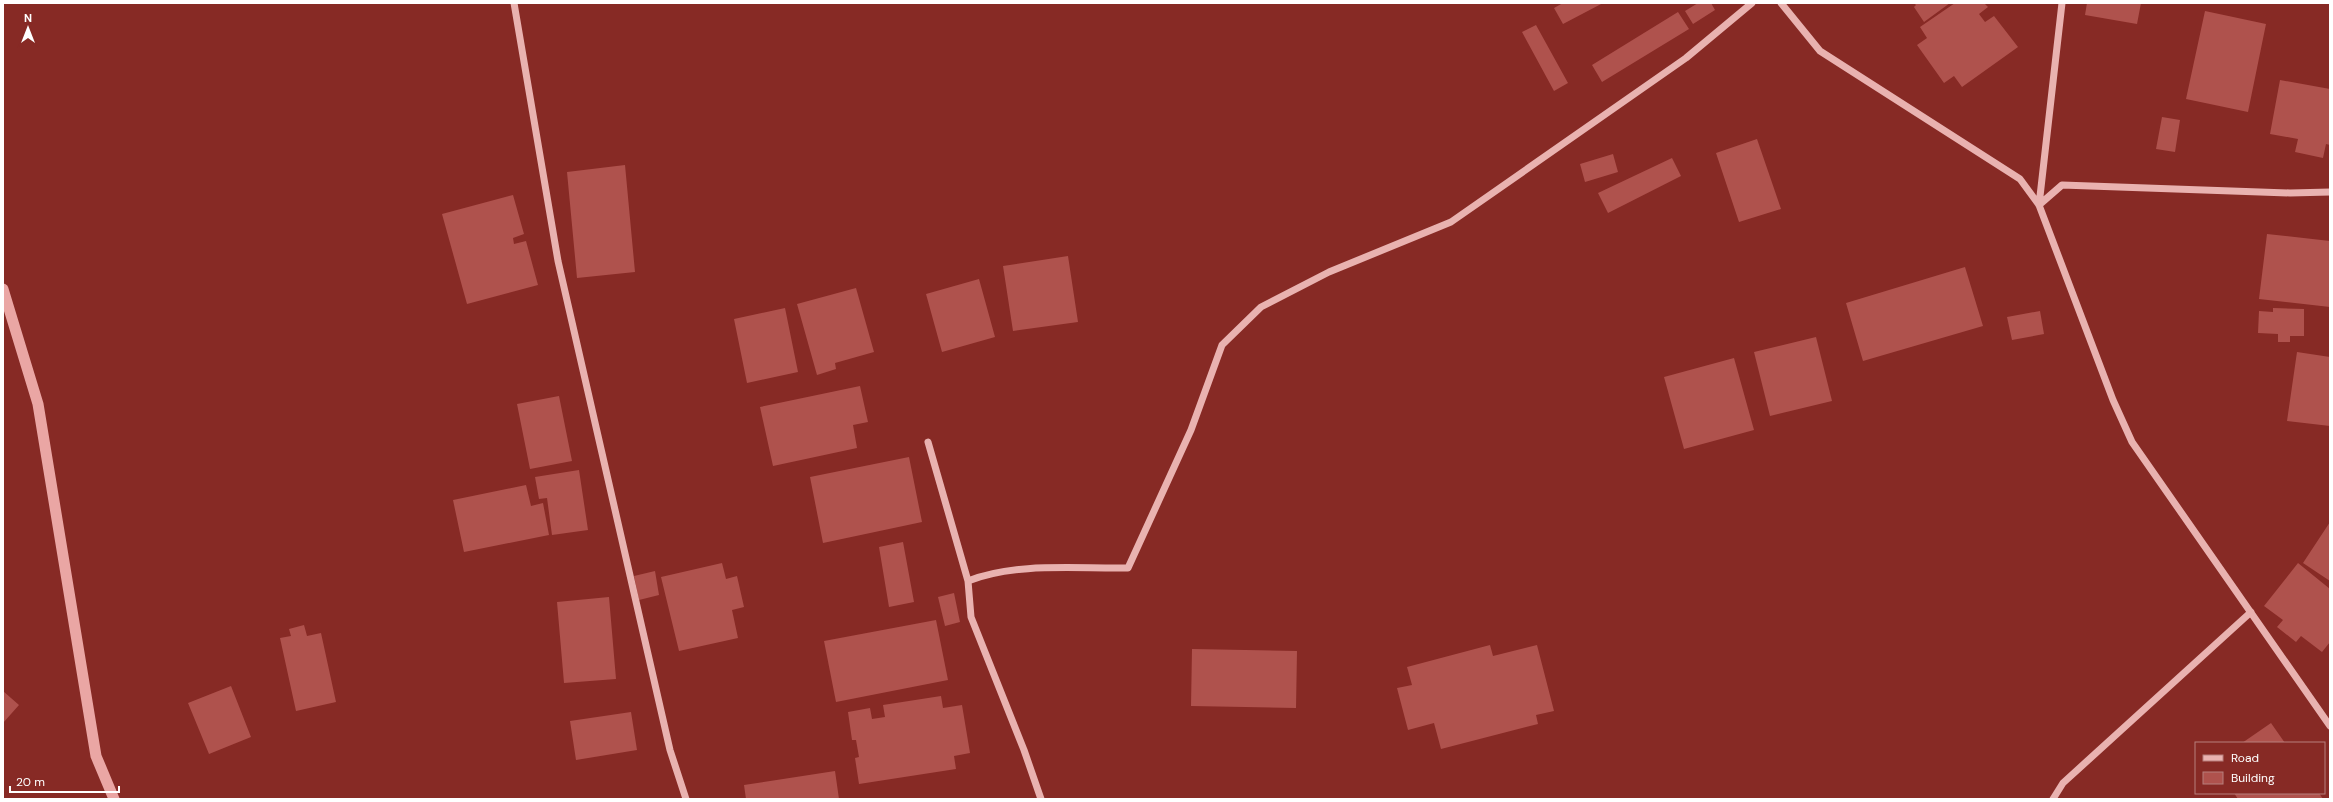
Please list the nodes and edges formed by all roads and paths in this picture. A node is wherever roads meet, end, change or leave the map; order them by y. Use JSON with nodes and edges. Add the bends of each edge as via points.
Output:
{"nodes":[{"id":1,"x":514,"y":3,"type":"edge"},
{"id":2,"x":1752,"y":3,"type":"edge"},
{"id":3,"x":1780,"y":3,"type":"edge"},
{"id":4,"x":2062,"y":3,"type":"edge"},
{"id":5,"x":2330,"y":192,"type":"edge"},
{"id":6,"x":2039,"y":205,"type":"junction"},
{"id":7,"x":928,"y":442,"type":"dead end"},
{"id":8,"x":968,"y":581,"type":"junction"},
{"id":9,"x":2251,"y":612,"type":"junction"},
{"id":10,"x":2330,"y":726,"type":"edge"},
{"id":11,"x":686,"y":799,"type":"edge"},
{"id":12,"x":1041,"y":799,"type":"edge"},
{"id":13,"x":2053,"y":799,"type":"edge"}],
"edges":[{"from":1,"to":11,"type":"street","via":[[558,261],[670,750]]},
{"from":2,"to":8,"type":"street","via":[[1686,58],[1451,222],[1329,272],[1261,307],[1222,345],[1191,430],[1128,568],[988,573]]},
{"from":3,"to":6,"type":"street","via":[[1820,51],[2020,179]]},
{"from":4,"to":6,"type":"street"},
{"from":5,"to":6,"type":"street","via":[[2290,193],[2062,185]]},
{"from":6,"to":9,"type":"street","via":[[2113,400],[2132,442]]},
{"from":7,"to":8,"type":"street"},
{"from":8,"to":12,"type":"street","via":[[971,617]]},
{"from":9,"to":10,"type":"street"},
{"from":9,"to":13,"type":"street","via":[[2063,783]]}]}
